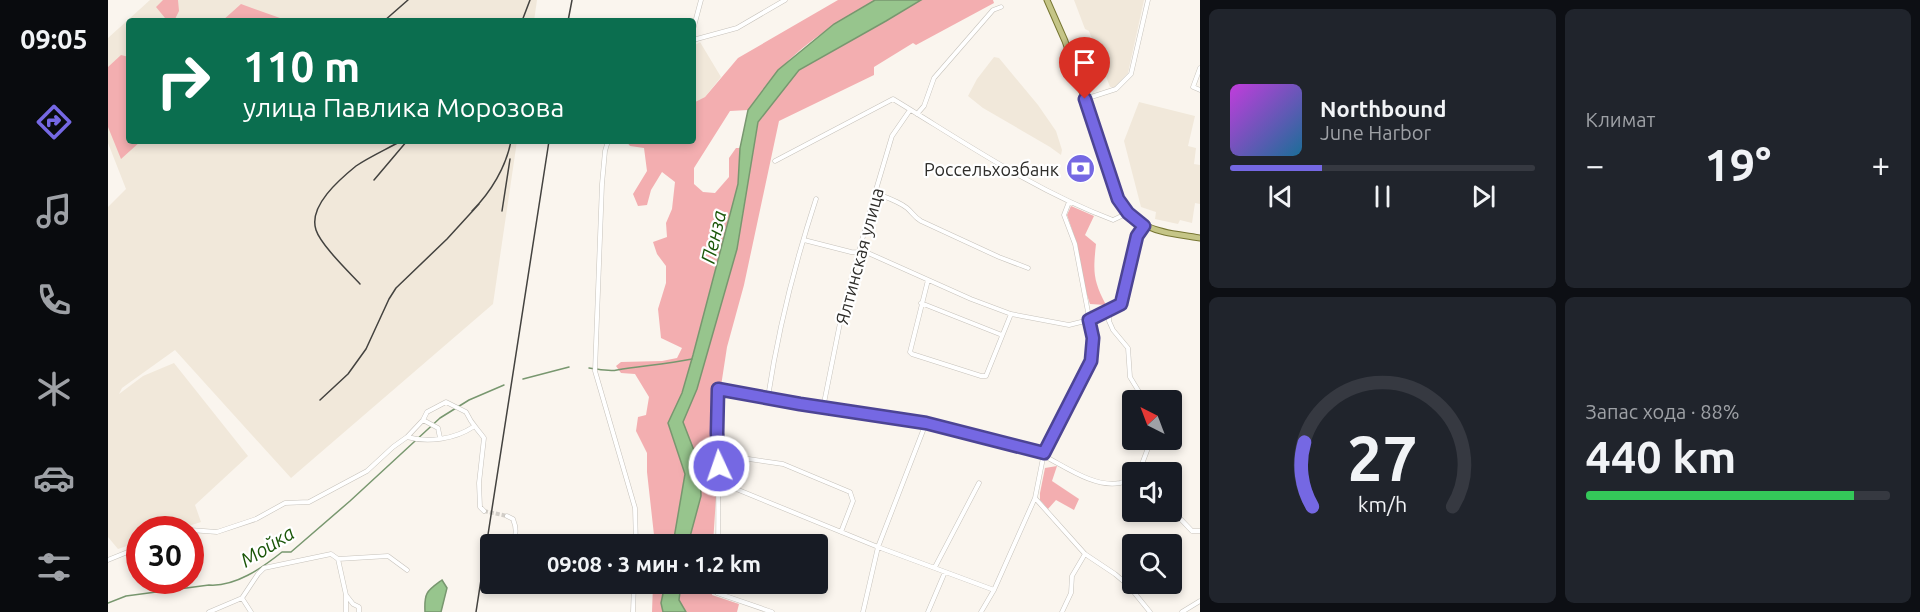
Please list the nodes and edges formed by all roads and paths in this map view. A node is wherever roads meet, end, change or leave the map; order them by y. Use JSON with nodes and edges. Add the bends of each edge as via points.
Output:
{"nodes":[{"id":1,"x":701,"y":0,"type":"edge"},
{"id":2,"x":785,"y":0,"type":"edge"},
{"id":3,"x":1047,"y":0,"type":"edge"},
{"id":4,"x":1148,"y":0,"type":"edge"},
{"id":5,"x":1001,"y":7,"type":"dead end"},
{"id":6,"x":696,"y":19,"type":"edge"},
{"id":7,"x":696,"y":39,"type":"edge"},
{"id":8,"x":1200,"y":68,"type":"edge"},
{"id":9,"x":1200,"y":90,"type":"edge"},
{"id":10,"x":1085,"y":99,"type":"junction"},
{"id":11,"x":910,"y":110,"type":"junction"},
{"id":12,"x":917,"y":114,"type":"junction"},
{"id":13,"x":607,"y":144,"type":"edge"},
{"id":14,"x":775,"y":161,"type":"dead end"},
{"id":15,"x":875,"y":193,"type":"junction"},
{"id":16,"x":816,"y":199,"type":"dead end"},
{"id":17,"x":1069,"y":202,"type":"junction"},
{"id":18,"x":1128,"y":213,"type":"junction"},
{"id":19,"x":1144,"y":226,"type":"junction"},
{"id":20,"x":1200,"y":238,"type":"edge"},
{"id":21,"x":804,"y":240,"type":"junction"},
{"id":22,"x":858,"y":251,"type":"junction"},
{"id":23,"x":1028,"y":268,"type":"dead end"},
{"id":24,"x":928,"y":280,"type":"junction"},
{"id":25,"x":921,"y":303,"type":"junction"},
{"id":26,"x":1109,"y":310,"type":"junction"},
{"id":27,"x":1011,"y":314,"type":"junction"},
{"id":28,"x":1089,"y":320,"type":"junction"},
{"id":29,"x":1002,"y":335,"type":"junction"},
{"id":30,"x":1138,"y":390,"type":"edge"},
{"id":31,"x":768,"y":397,"type":"junction"},
{"id":32,"x":823,"y":408,"type":"junction"},
{"id":33,"x":423,"y":420,"type":"junction"},
{"id":34,"x":926,"y":423,"type":"junction"},
{"id":35,"x":473,"y":427,"type":"junction"},
{"id":36,"x":717,"y":433,"type":"junction"},
{"id":37,"x":407,"y":437,"type":"junction"},
{"id":38,"x":440,"y":438,"type":"junction"},
{"id":39,"x":1044,"y":453,"type":"junction"},
{"id":40,"x":719,"y":482,"type":"junction"},
{"id":41,"x":1122,"y":482,"type":"edge"},
{"id":42,"x":979,"y":483,"type":"dead end"},
{"id":43,"x":1035,"y":498,"type":"junction"},
{"id":44,"x":484,"y":511,"type":"dead end"},
{"id":45,"x":507,"y":516,"type":"dead end"},
{"id":46,"x":1182,"y":520,"type":"edge"},
{"id":47,"x":204,"y":531,"type":"edge"},
{"id":48,"x":1200,"y":531,"type":"edge"},
{"id":49,"x":841,"y":532,"type":"junction"},
{"id":50,"x":516,"y":534,"type":"edge"},
{"id":51,"x":636,"y":534,"type":"edge"},
{"id":52,"x":718,"y":534,"type":"edge"},
{"id":53,"x":878,"y":547,"type":"junction"},
{"id":54,"x":126,"y":553,"type":"edge"},
{"id":55,"x":1085,"y":554,"type":"junction"},
{"id":56,"x":338,"y":559,"type":"junction"},
{"id":57,"x":108,"y":560,"type":"edge"},
{"id":58,"x":935,"y":567,"type":"junction"},
{"id":59,"x":407,"y":570,"type":"dead end"},
{"id":60,"x":945,"y":572,"type":"junction"},
{"id":61,"x":994,"y":590,"type":"junction"},
{"id":62,"x":634,"y":594,"type":"edge"},
{"id":63,"x":720,"y":594,"type":"edge"},
{"id":64,"x":346,"y":595,"type":"junction"},
{"id":65,"x":242,"y":598,"type":"junction"},
{"id":66,"x":1200,"y":601,"type":"edge"},
{"id":67,"x":209,"y":612,"type":"edge"},
{"id":68,"x":250,"y":612,"type":"edge"},
{"id":69,"x":346,"y":612,"type":"edge"},
{"id":70,"x":358,"y":612,"type":"edge"},
{"id":71,"x":633,"y":612,"type":"edge"},
{"id":72,"x":772,"y":612,"type":"edge"},
{"id":73,"x":863,"y":612,"type":"edge"},
{"id":74,"x":928,"y":612,"type":"edge"},
{"id":75,"x":981,"y":612,"type":"edge"},
{"id":76,"x":1062,"y":612,"type":"edge"},
{"id":77,"x":1150,"y":612,"type":"edge"},
{"id":78,"x":1182,"y":612,"type":"edge"}],
"edges":[{"from":1,"to":6,"type":"street"},
{"from":2,"to":7,"type":"street","via":[[737,28]]},
{"from":3,"to":10,"type":"main road"},
{"from":4,"to":10,"type":"street","via":[[1131,74],[1116,89]]},
{"from":5,"to":12,"type":"street","via":[[993,10],[934,78]]},
{"from":8,"to":9,"type":"street","via":[[1193,87]]},
{"from":10,"to":18,"type":"main road","via":[[1118,199]]},
{"from":11,"to":12,"type":"street"},
{"from":11,"to":14,"type":"street","via":[[893,99]]},
{"from":11,"to":15,"type":"street","name":"Ялтинская улица","via":[[892,136]]},
{"from":12,"to":17,"type":"street"},
{"from":13,"to":51,"type":"street","via":[[595,371],[635,508]]},
{"from":15,"to":22,"type":"street","name":"Ялтинская улица"},
{"from":15,"to":23,"type":"street","via":[[909,209],[921,221]]},
{"from":16,"to":21,"type":"street"},
{"from":17,"to":18,"type":"street","via":[[1113,220]]},
{"from":17,"to":28,"type":"street","via":[[1064,215],[1075,244]]},
{"from":18,"to":19,"type":"main road"},
{"from":19,"to":20,"type":"main road"},
{"from":19,"to":26,"type":"street","via":[[1137,236],[1121,304]]},
{"from":21,"to":22,"type":"street"},
{"from":21,"to":31,"type":"street"},
{"from":22,"to":24,"type":"street"},
{"from":22,"to":32,"type":"street","name":"Ялтинская улица"},
{"from":24,"to":25,"type":"street"},
{"from":24,"to":27,"type":"street"},
{"from":25,"to":29,"type":"street"},
{"from":25,"to":29,"type":"street","via":[[912,354],[986,375]]},
{"from":26,"to":28,"type":"street"},
{"from":26,"to":30,"type":"street","via":[[1113,330],[1128,348],[1130,376]]},
{"from":27,"to":28,"type":"street","via":[[1069,325]]},
{"from":27,"to":29,"type":"street"},
{"from":28,"to":39,"type":"street","via":[[1093,338],[1091,361]]},
{"from":31,"to":32,"type":"street"},
{"from":31,"to":36,"type":"street","via":[[718,389]]},
{"from":32,"to":34,"type":"street"},
{"from":33,"to":35,"type":"street","via":[[427,412],[446,402],[466,412]]},
{"from":33,"to":37,"type":"street"},
{"from":33,"to":38,"type":"street","via":[[438,428]]},
{"from":34,"to":39,"type":"street"},
{"from":34,"to":53,"type":"street"},
{"from":35,"to":38,"type":"street"},
{"from":35,"to":44,"type":"street","via":[[484,438],[479,483],[480,507]]},
{"from":36,"to":40,"type":"street"},
{"from":36,"to":49,"type":"street","via":[[742,458],[783,464],[850,492],[853,501]]},
{"from":37,"to":38,"type":"street"},
{"from":37,"to":47,"type":"street","via":[[367,471],[309,502],[285,503],[256,519],[217,532]]},
{"from":39,"to":41,"type":"street","via":[[1085,478]]},
{"from":39,"to":43,"type":"street"},
{"from":40,"to":49,"type":"street"},
{"from":40,"to":52,"type":"street"},
{"from":42,"to":58,"type":"street"},
{"from":43,"to":55,"type":"street"},
{"from":43,"to":61,"type":"street"},
{"from":45,"to":50,"type":"street","via":[[513,519]]},
{"from":46,"to":48,"type":"street","via":[[1192,531]]},
{"from":49,"to":53,"type":"street"},
{"from":53,"to":58,"type":"street"},
{"from":53,"to":73,"type":"street"},
{"from":54,"to":57,"type":"street"},
{"from":55,"to":76,"type":"street","via":[[1072,576],[1071,593]]},
{"from":55,"to":77,"type":"street","via":[[1128,585]]},
{"from":56,"to":59,"type":"street","via":[[388,556]]},
{"from":56,"to":64,"type":"street"},
{"from":56,"to":65,"type":"street","via":[[331,554],[264,568]]},
{"from":58,"to":60,"type":"street"},
{"from":60,"to":61,"type":"street"},
{"from":60,"to":74,"type":"street"},
{"from":61,"to":75,"type":"street"},
{"from":62,"to":71,"type":"street"},
{"from":63,"to":72,"type":"street"},
{"from":64,"to":69,"type":"street"},
{"from":64,"to":70,"type":"street","via":[[359,607]]},
{"from":65,"to":67,"type":"street"},
{"from":65,"to":68,"type":"street"},
{"from":66,"to":78,"type":"street"}]}
